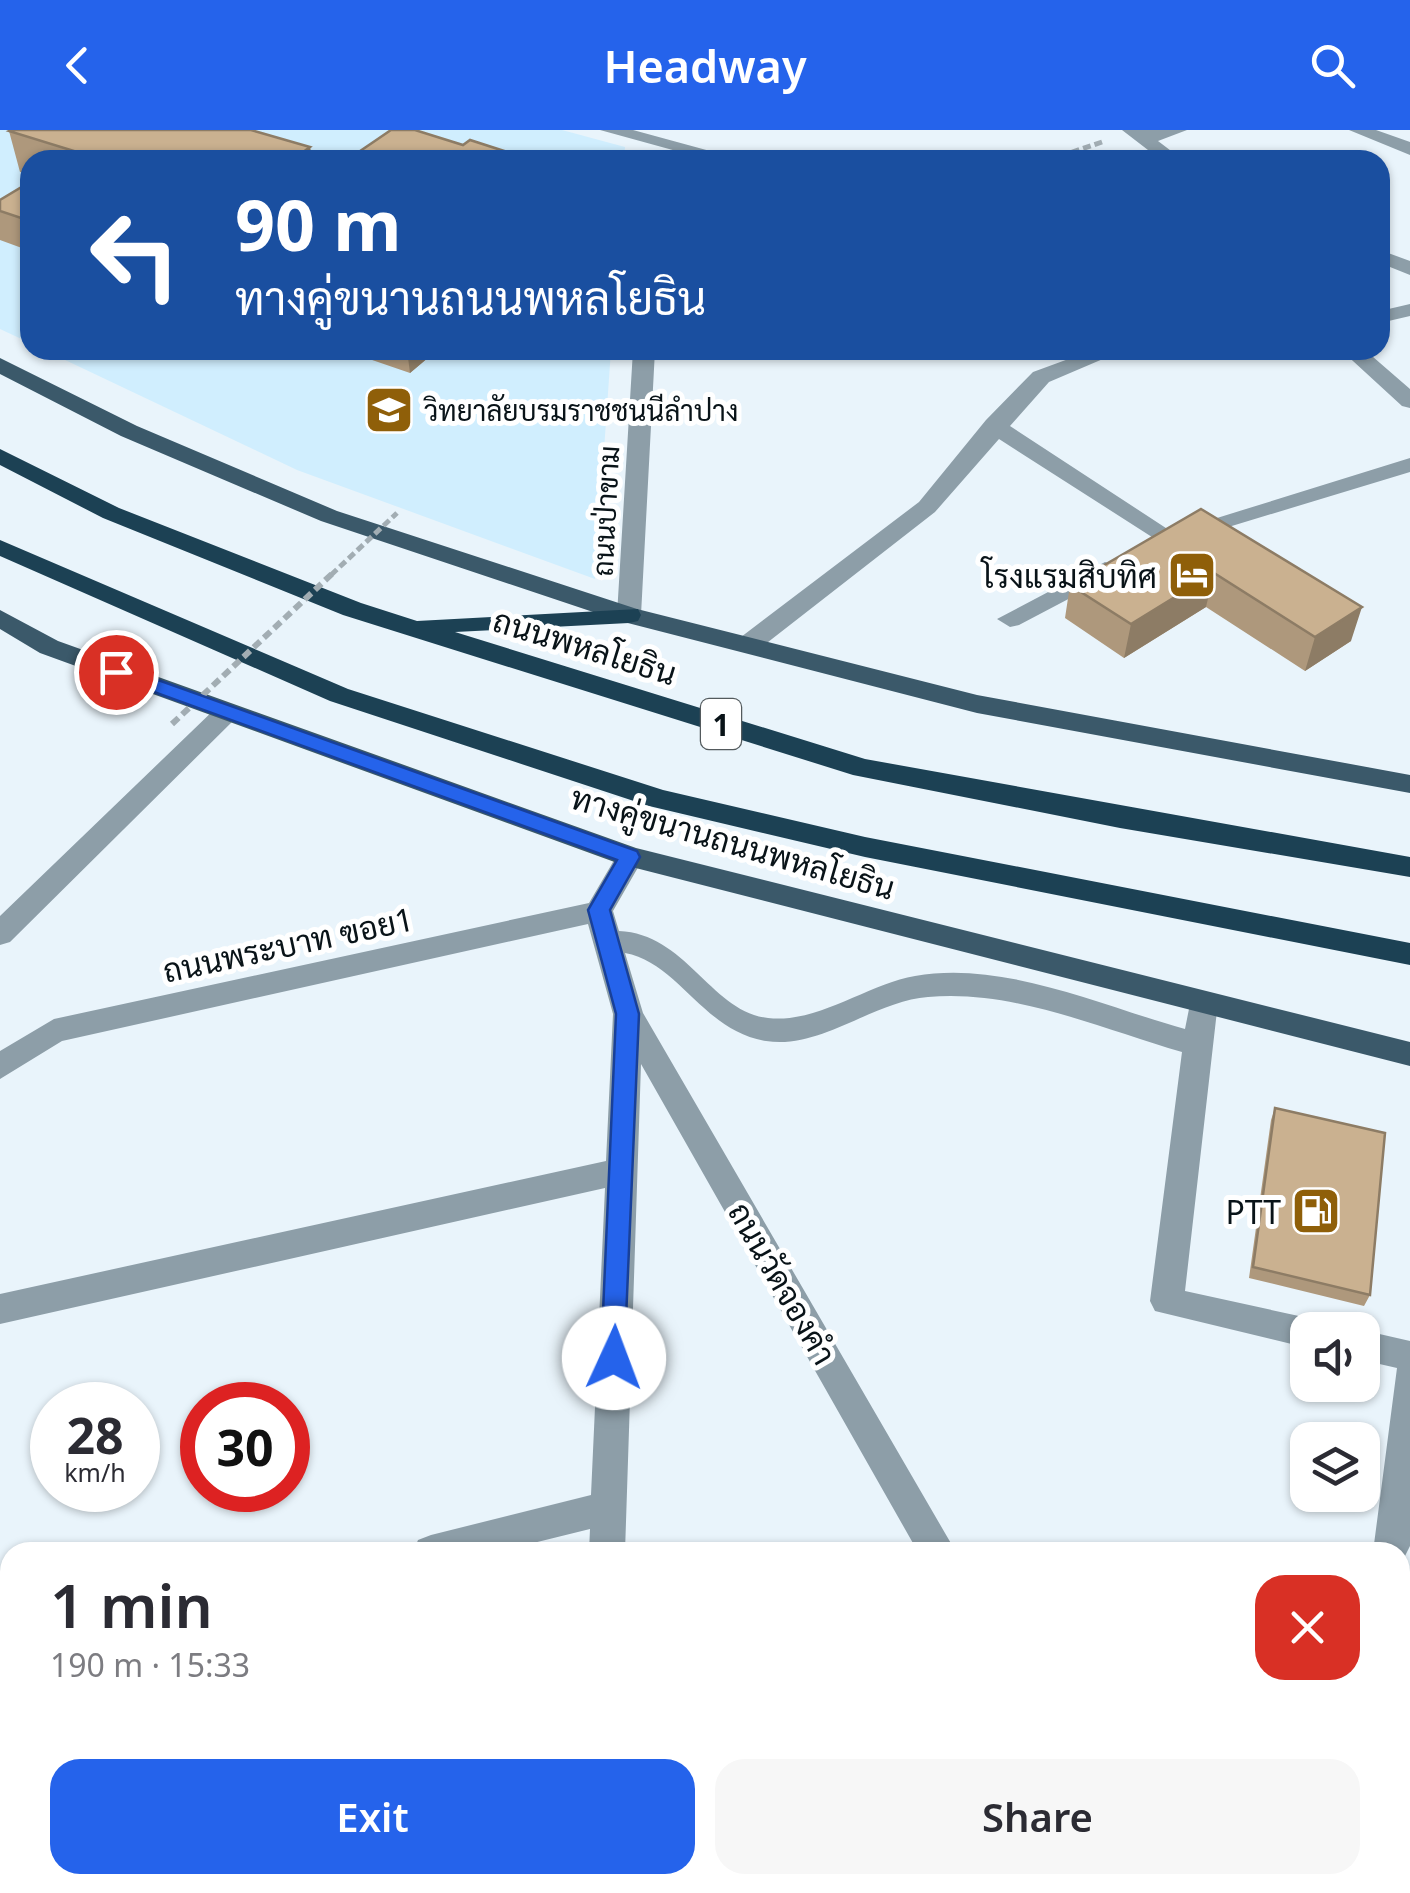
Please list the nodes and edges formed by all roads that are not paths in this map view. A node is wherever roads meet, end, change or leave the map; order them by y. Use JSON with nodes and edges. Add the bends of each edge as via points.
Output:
{"nodes":[{"id":1,"x":609,"y":130,"type":"edge"},
{"id":2,"x":1178,"y":130,"type":"edge"},
{"id":3,"x":1358,"y":130,"type":"edge"},
{"id":4,"x":1135,"y":134,"type":"edge"},
{"id":5,"x":656,"y":144,"type":"edge"},
{"id":6,"x":1410,"y":149,"type":"edge"},
{"id":7,"x":685,"y":150,"type":"edge"},
{"id":8,"x":1158,"y":150,"type":"edge"},
{"id":9,"x":643,"y":360,"type":"edge"},
{"id":10,"x":1086,"y":360,"type":"edge"},
{"id":11,"x":1363,"y":360,"type":"edge"},
{"id":12,"x":0,"y":365,"type":"edge"},
{"id":13,"x":1410,"y":401,"type":"edge"},
{"id":14,"x":994,"y":425,"type":"junction"},
{"id":15,"x":0,"y":456,"type":"edge"},
{"id":16,"x":1410,"y":465,"type":"edge"},
{"id":17,"x":1166,"y":539,"type":"junction"},
{"id":18,"x":0,"y":547,"type":"edge"},
{"id":19,"x":629,"y":615,"type":"junction"},
{"id":20,"x":0,"y":618,"type":"edge"},
{"id":21,"x":1010,"y":619,"type":"dead end"},
{"id":22,"x":403,"y":627,"type":"junction"},
{"id":23,"x":750,"y":643,"type":"junction"},
{"id":24,"x":227,"y":712,"type":"junction"},
{"id":25,"x":1410,"y":784,"type":"edge"},
{"id":26,"x":630,"y":857,"type":"junction"},
{"id":27,"x":1410,"y":867,"type":"edge"},
{"id":28,"x":603,"y":926,"type":"junction"},
{"id":29,"x":0,"y":934,"type":"edge"},
{"id":30,"x":1410,"y":954,"type":"edge"},
{"id":31,"x":1203,"y":1002,"type":"junction"},
{"id":32,"x":628,"y":1014,"type":"junction"},
{"id":33,"x":1198,"y":1045,"type":"junction"},
{"id":34,"x":1410,"y":1054,"type":"edge"},
{"id":35,"x":0,"y":1066,"type":"edge"},
{"id":36,"x":622,"y":1171,"type":"junction"},
{"id":37,"x":0,"y":1309,"type":"edge"},
{"id":38,"x":1290,"y":1328,"type":"edge"},
{"id":39,"x":1380,"y":1349,"type":"edge"},
{"id":40,"x":1410,"y":1356,"type":"edge"},
{"id":41,"x":1410,"y":1378,"type":"edge"},
{"id":42,"x":609,"y":1507,"type":"junction"},
{"id":43,"x":470,"y":1542,"type":"edge"},
{"id":44,"x":607,"y":1542,"type":"edge"},
{"id":45,"x":932,"y":1542,"type":"edge"},
{"id":46,"x":1393,"y":1542,"type":"edge"}],
"edges":[{"from":1,"to":5,"type":"street"},
{"from":2,"to":4,"type":"street"},
{"from":3,"to":6,"type":"street"},
{"from":4,"to":8,"type":"street"},
{"from":5,"to":7,"type":"street"},
{"from":9,"to":19,"type":"street","name":"ถนนป่าขาม"},
{"from":10,"to":14,"type":"street","via":[[1040,377]]},
{"from":11,"to":13,"type":"street"},
{"from":12,"to":19,"type":"main road","via":[[129,431],[329,516]]},
{"from":14,"to":17,"type":"street"},
{"from":14,"to":23,"type":"street","via":[[927,507]]},
{"from":15,"to":22,"type":"highway","name":"ถนนพหลโยธิน","number":"1","via":[[111,513]]},
{"from":16,"to":17,"type":"street"},
{"from":17,"to":21,"type":"street"},
{"from":18,"to":30,"type":"highway","via":[[338,695],[658,799],[864,847]]},
{"from":19,"to":22,"type":"highway"},
{"from":19,"to":23,"type":"main road"},
{"from":20,"to":24,"type":"main road","name":"ทางคู่ขนานถนนพหลโยธิน","via":[[48,648]]},
{"from":22,"to":27,"type":"highway","name":"ถนนพหลโยธิน","number":"1","via":[[863,768]]},
{"from":23,"to":25,"type":"main road","via":[[977,704]]},
{"from":24,"to":26,"type":"main road","name":"ทางคู่ขนานถนนพหลโยธิน"},
{"from":24,"to":29,"type":"street"},
{"from":26,"to":28,"type":"street"},
{"from":26,"to":31,"type":"main road","name":"ทางคู่ขนานถนนพหลโยธิน"},
{"from":28,"to":32,"type":"street"},
{"from":28,"to":33,"type":"street","via":[[662,959],[736,1022],[773,1031],[928,985],[1010,995]]},
{"from":28,"to":35,"type":"street","name":"ถนนพระบาท ฃอย1","via":[[54,1031]]},
{"from":31,"to":33,"type":"street"},
{"from":31,"to":34,"type":"main road","name":"ทางคู่ขนานถนนพหลโยธิน"},
{"from":32,"to":36,"type":"street"},
{"from":32,"to":45,"type":"street","name":"ถนนวัดจองคำ"},
{"from":33,"to":38,"type":"street","via":[[1167,1301]]},
{"from":36,"to":37,"type":"street"},
{"from":36,"to":42,"type":"street"},
{"from":39,"to":40,"type":"street"},
{"from":41,"to":46,"type":"street"},
{"from":42,"to":43,"type":"street"},
{"from":42,"to":44,"type":"street"}]}
